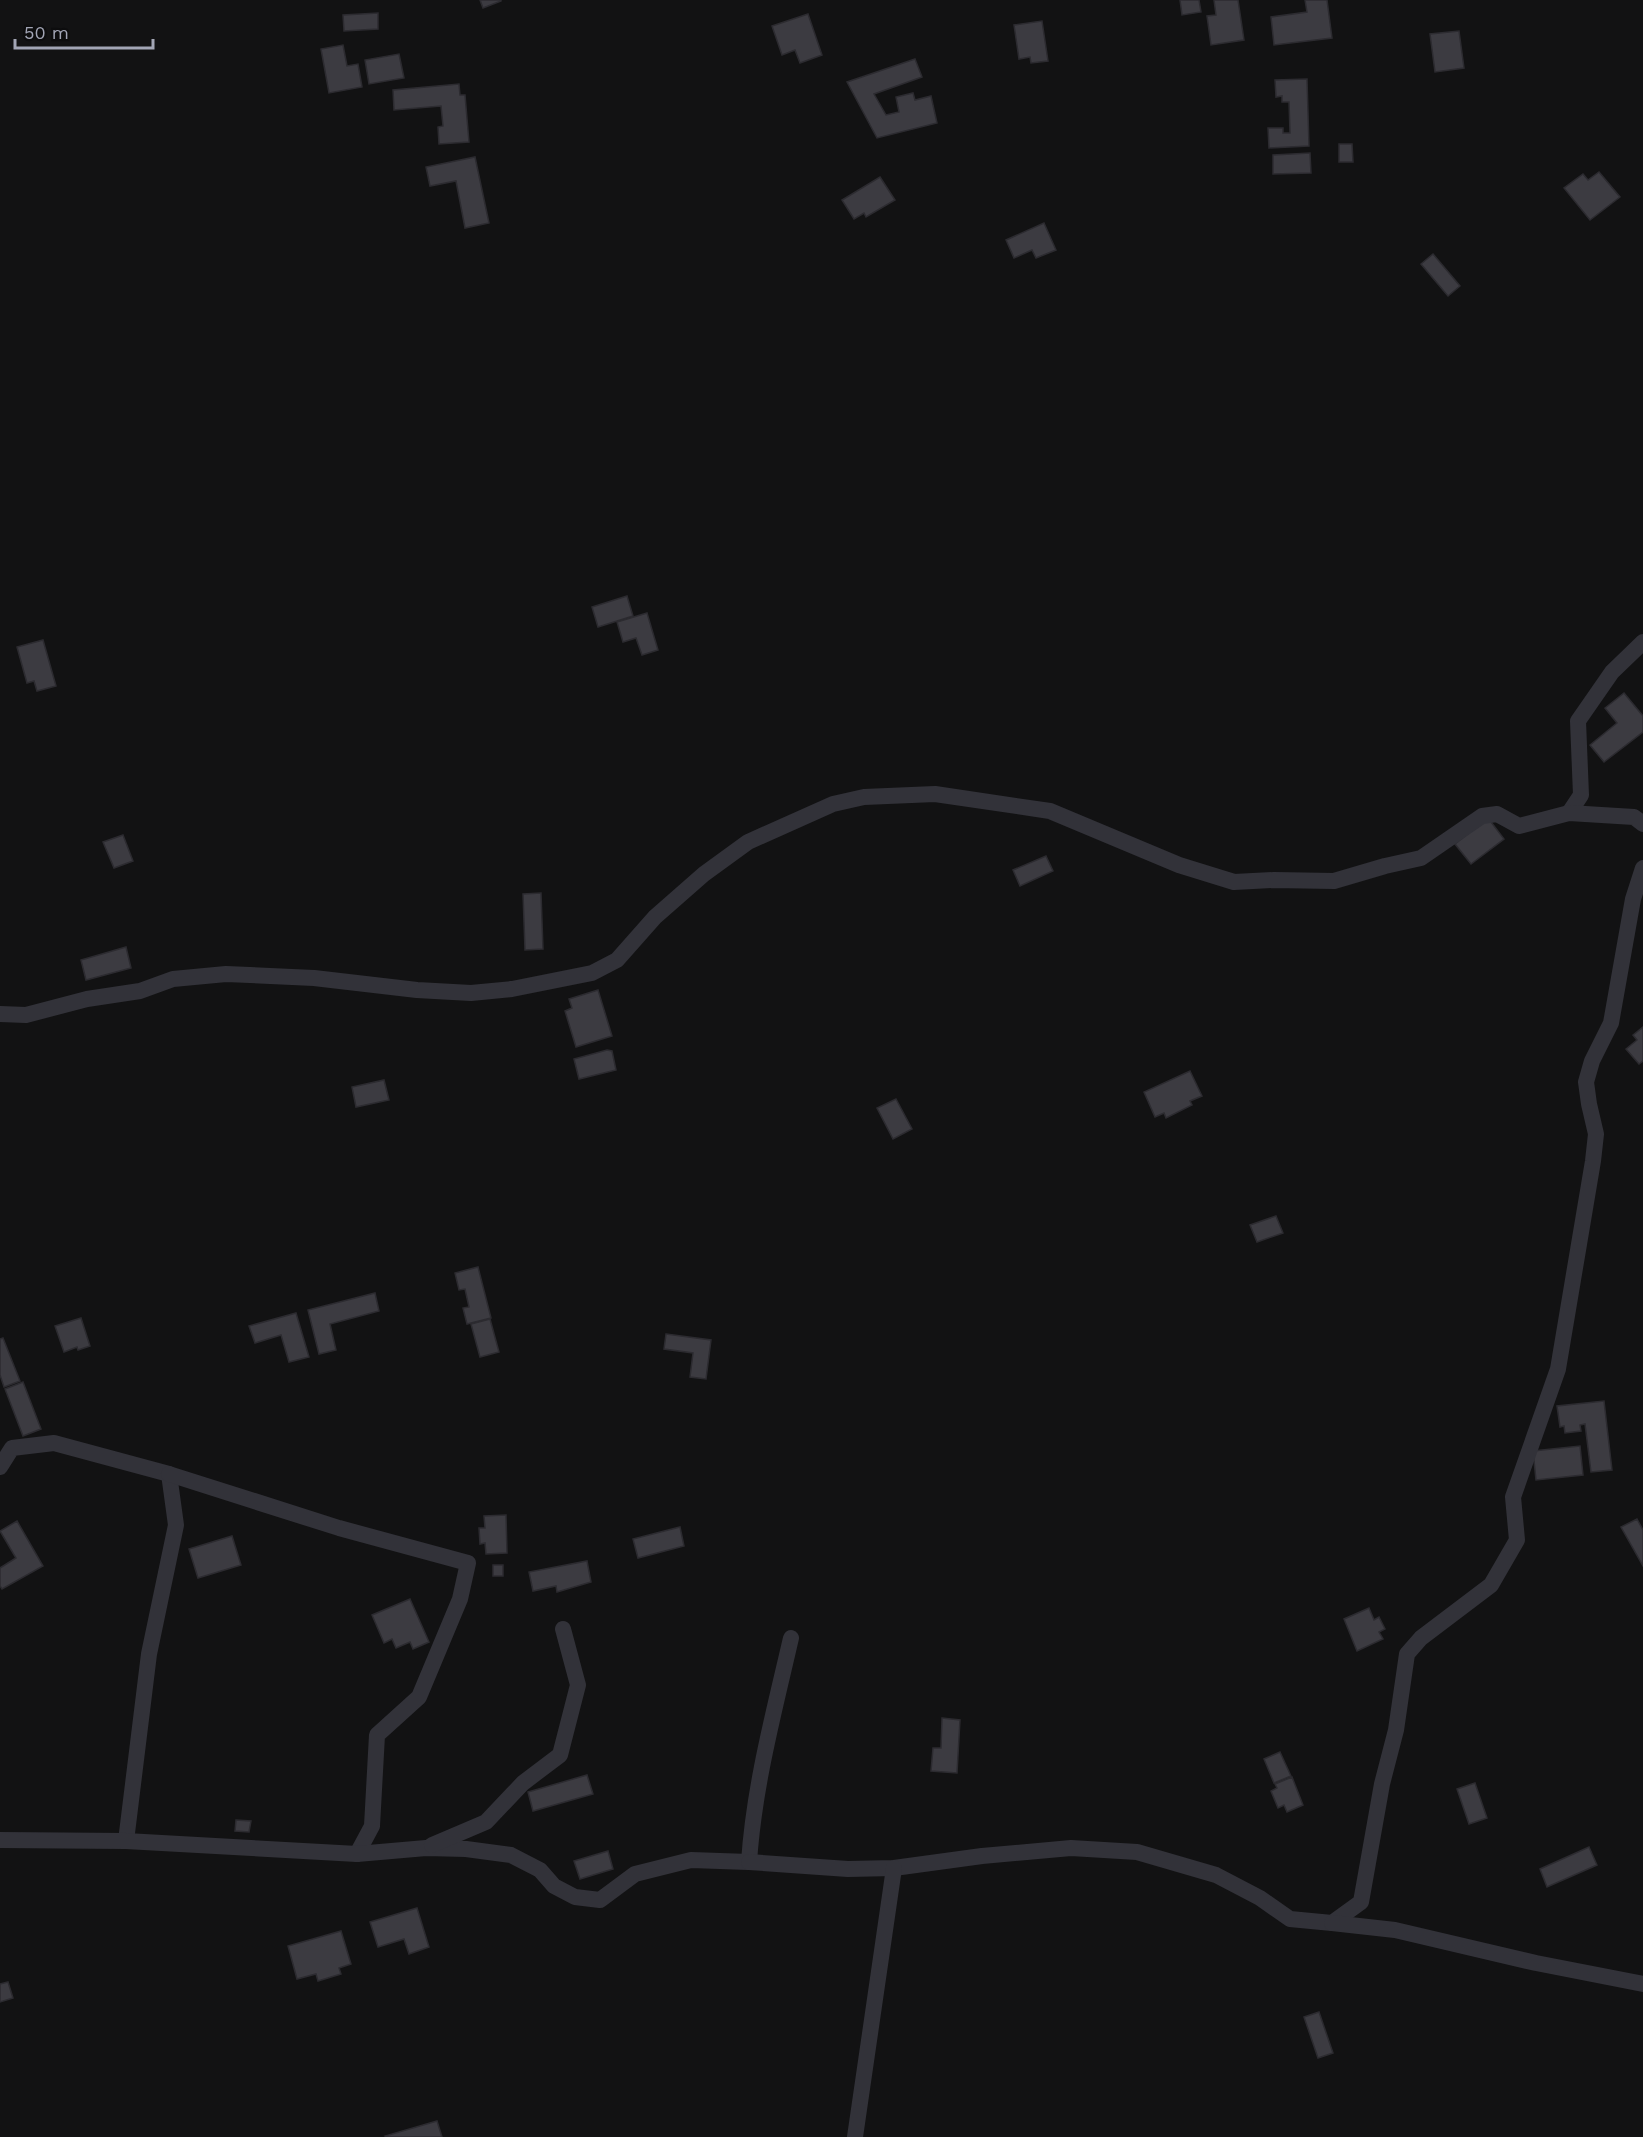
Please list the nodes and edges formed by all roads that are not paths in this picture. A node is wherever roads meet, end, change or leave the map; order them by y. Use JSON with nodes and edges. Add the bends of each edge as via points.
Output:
{"nodes":[{"id":1,"x":1643,"y":642,"type":"edge"},
{"id":2,"x":1569,"y":813,"type":"junction"},
{"id":3,"x":1643,"y":824,"type":"edge"},
{"id":4,"x":1643,"y":868,"type":"edge"},
{"id":5,"x":0,"y":1014,"type":"edge"},
{"id":6,"x":0,"y":1467,"type":"edge"},
{"id":7,"x":169,"y":1474,"type":"junction"},
{"id":8,"x":563,"y":1629,"type":"dead end"},
{"id":9,"x":791,"y":1638,"type":"dead end"},
{"id":10,"x":0,"y":1840,"type":"edge"},
{"id":11,"x":126,"y":1841,"type":"junction"},
{"id":12,"x":426,"y":1848,"type":"junction"},
{"id":13,"x":357,"y":1854,"type":"junction"},
{"id":14,"x":749,"y":1862,"type":"junction"},
{"id":15,"x":894,"y":1868,"type":"junction"},
{"id":16,"x":1332,"y":1923,"type":"junction"},
{"id":17,"x":1643,"y":1984,"type":"edge"},
{"id":18,"x":855,"y":2137,"type":"edge"}],
"edges":[{"from":1,"to":2,"type":"street","via":[[1612,672],[1578,721],[1581,795]]},
{"from":2,"to":3,"type":"street","via":[[1634,817]]},
{"from":2,"to":5,"type":"street","via":[[1519,826],[1497,814],[1482,816],[1421,858],[1334,881],[1234,882],[1179,865],[1050,811],[935,794],[864,797],[833,804],[748,842],[654,917],[617,960],[592,973],[471,993],[226,974],[173,978],[140,991],[87,999],[26,1015]]},
{"from":4,"to":16,"type":"street","via":[[1633,899],[1611,1023],[1586,1082],[1596,1134],[1593,1161],[1558,1369],[1513,1497],[1517,1539],[1491,1585],[1421,1638],[1407,1654],[1396,1730],[1361,1902]]},
{"from":6,"to":7,"type":"street","via":[[12,1448],[54,1443]]},
{"from":7,"to":11,"type":"street","via":[[176,1525],[150,1654]]},
{"from":7,"to":13,"type":"street","via":[[339,1528],[468,1563],[460,1599],[419,1697],[377,1735],[372,1826]]},
{"from":8,"to":12,"type":"street","via":[[578,1685],[560,1755],[523,1783],[486,1822]]},
{"from":9,"to":14,"type":"street","via":[[759,1781]]},
{"from":10,"to":11,"type":"street"},
{"from":11,"to":13,"type":"street"},
{"from":12,"to":13,"type":"street"},
{"from":12,"to":14,"type":"street","via":[[511,1855],[540,1870],[554,1886],[575,1897],[600,1900],[635,1874],[691,1860]]},
{"from":14,"to":15,"type":"street"},
{"from":15,"to":16,"type":"street","via":[[1071,1848],[1137,1852],[1216,1875],[1290,1919]]},
{"from":15,"to":18,"type":"street"},
{"from":16,"to":17,"type":"street","via":[[1395,1930]]}]}
